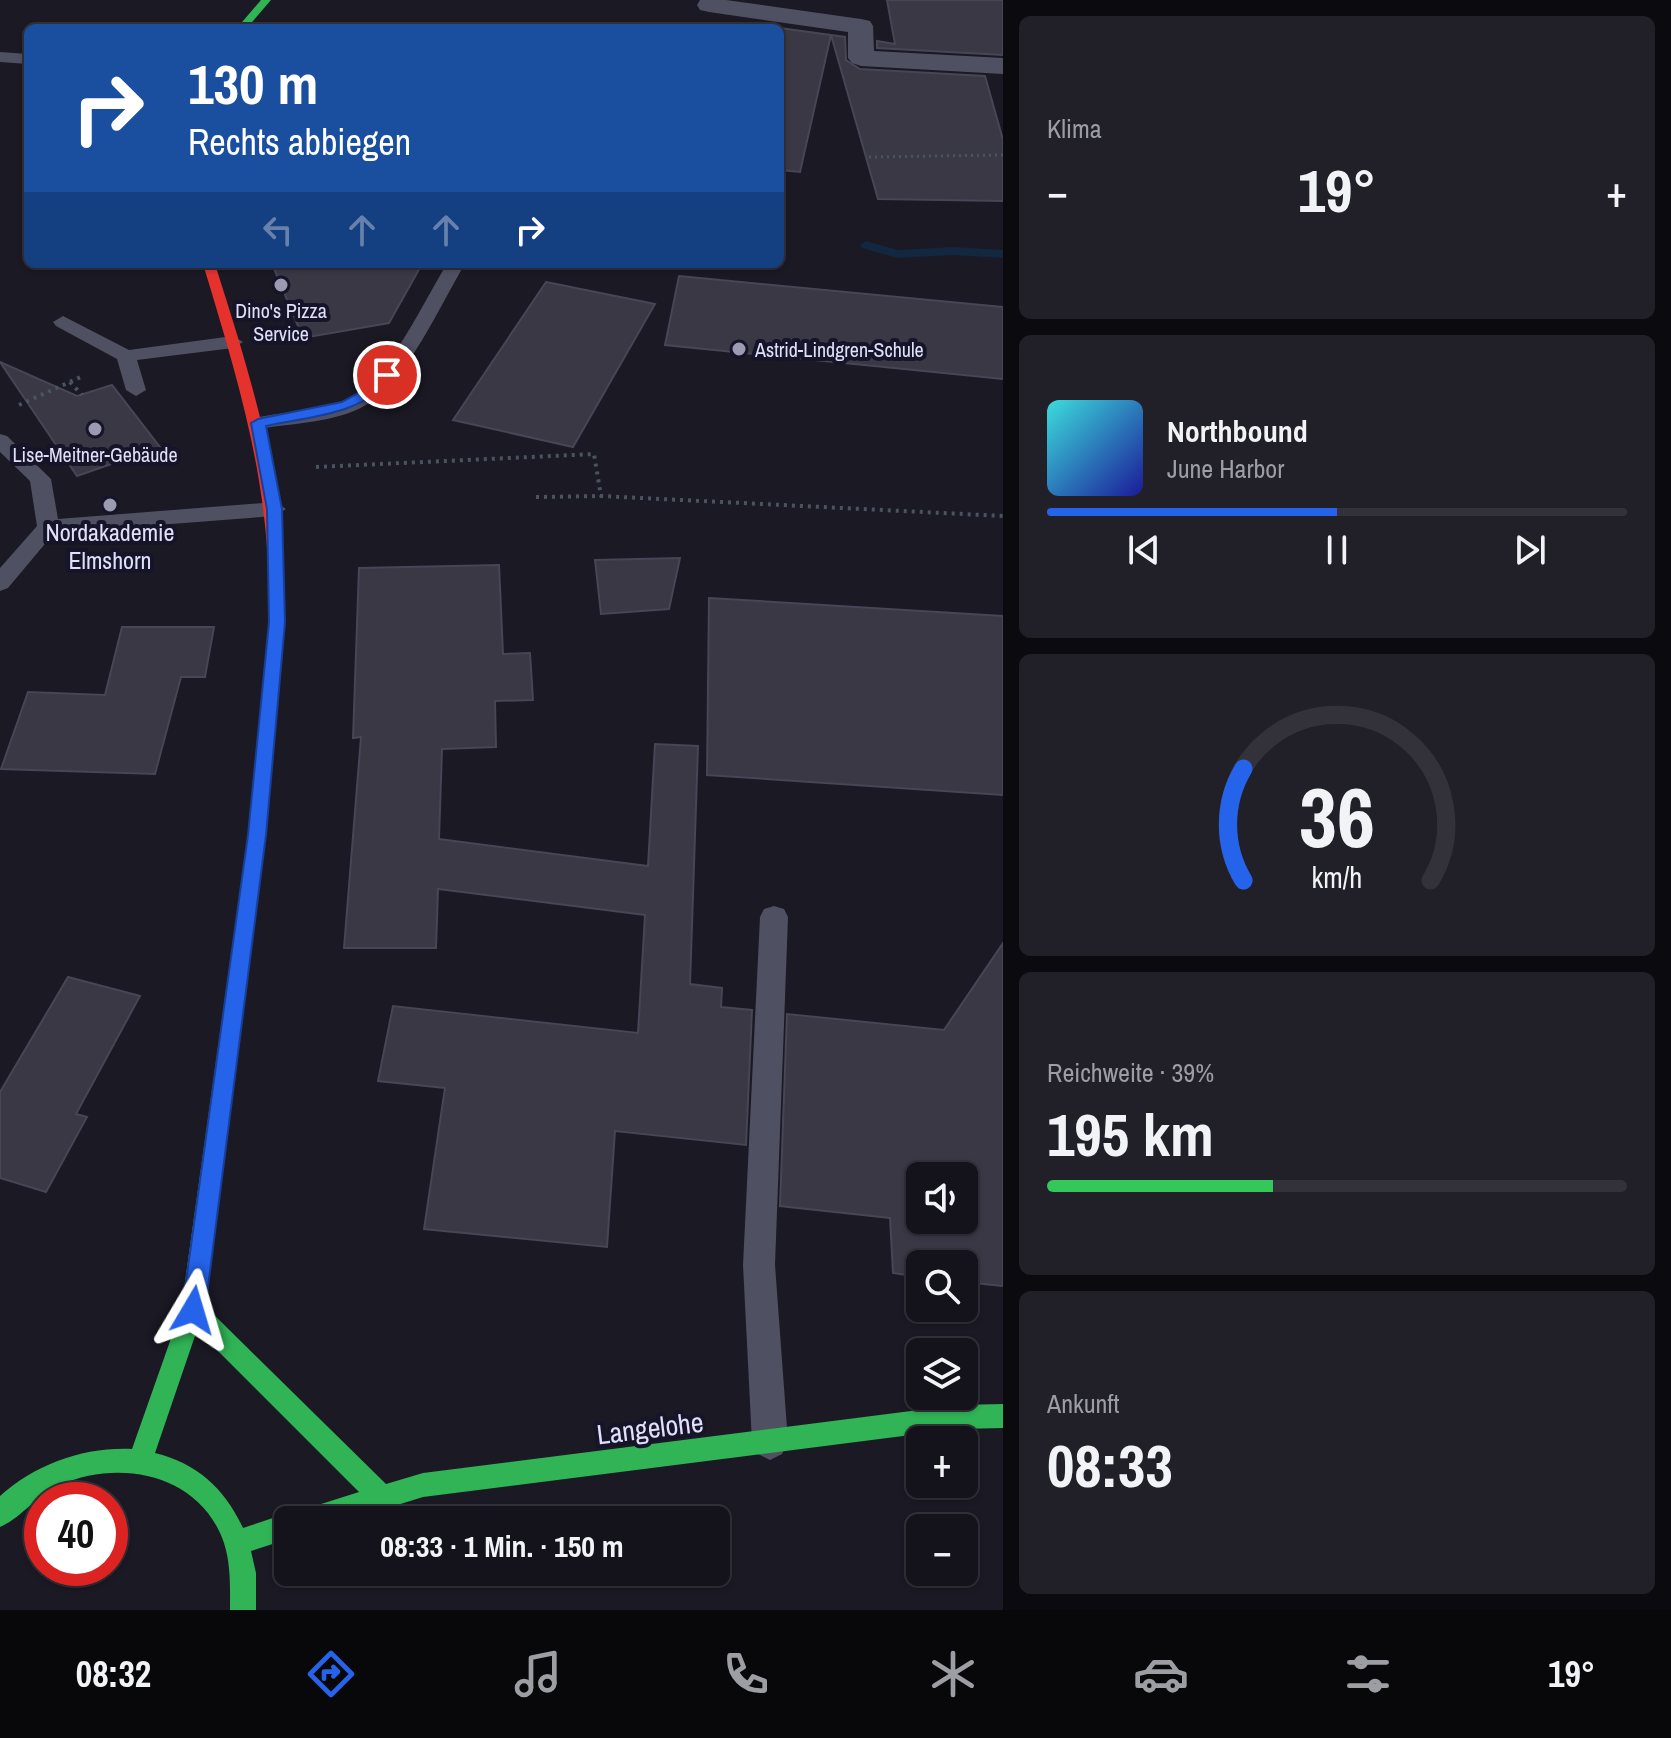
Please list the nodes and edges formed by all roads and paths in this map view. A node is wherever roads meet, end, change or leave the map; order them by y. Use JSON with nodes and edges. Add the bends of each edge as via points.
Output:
{"nodes":[{"id":1,"x":266,"y":0,"type":"edge"},
{"id":2,"x":709,"y":5,"type":"dead end"},
{"id":3,"x":245,"y":24,"type":"edge"},
{"id":4,"x":0,"y":57,"type":"edge"},
{"id":5,"x":24,"y":59,"type":"edge"},
{"id":6,"x":1003,"y":66,"type":"edge"},
{"id":7,"x":1003,"y":155,"type":"edge"},
{"id":8,"x":869,"y":157,"type":"dead end"},
{"id":9,"x":210,"y":268,"type":"edge"},
{"id":10,"x":454,"y":268,"type":"edge"},
{"id":11,"x":63,"y":322,"type":"dead end"},
{"id":12,"x":233,"y":342,"type":"junction"},
{"id":13,"x":126,"y":356,"type":"junction"},
{"id":14,"x":70,"y":382,"type":"junction"},
{"id":15,"x":136,"y":390,"type":"dead end"},
{"id":16,"x":82,"y":395,"type":"dead end"},
{"id":17,"x":14,"y":407,"type":"dead end"},
{"id":18,"x":258,"y":423,"type":"junction"},
{"id":19,"x":0,"y":440,"type":"edge"},
{"id":20,"x":267,"y":469,"type":"junction"},
{"id":21,"x":601,"y":496,"type":"junction"},
{"id":22,"x":536,"y":497,"type":"dead end"},
{"id":23,"x":275,"y":509,"type":"junction"},
{"id":24,"x":1003,"y":516,"type":"edge"},
{"id":25,"x":48,"y":527,"type":"junction"},
{"id":26,"x":0,"y":583,"type":"edge"},
{"id":27,"x":774,"y":917,"type":"dead end"},
{"id":28,"x":193,"y":1310,"type":"junction"},
{"id":29,"x":1003,"y":1416,"type":"edge"},
{"id":30,"x":770,"y":1442,"type":"junction"},
{"id":31,"x":141,"y":1457,"type":"junction"},
{"id":32,"x":381,"y":1497,"type":"junction"},
{"id":33,"x":352,"y":1506,"type":"edge"},
{"id":34,"x":0,"y":1514,"type":"edge"},
{"id":35,"x":274,"y":1531,"type":"edge"},
{"id":36,"x":239,"y":1542,"type":"junction"},
{"id":37,"x":243,"y":1610,"type":"edge"}],
"edges":[{"from":1,"to":3,"type":"street"},
{"from":2,"to":6,"type":"street","via":[[861,26],[861,58]]},
{"from":4,"to":5,"type":"lane"},
{"from":7,"to":8,"type":"path"},
{"from":9,"to":12,"type":"street"},
{"from":10,"to":18,"type":"lane","via":[[372,391],[329,411]]},
{"from":11,"to":13,"type":"lane"},
{"from":12,"to":13,"type":"lane"},
{"from":12,"to":18,"type":"street"},
{"from":13,"to":14,"type":"path"},
{"from":13,"to":15,"type":"lane"},
{"from":14,"to":16,"type":"path"},
{"from":14,"to":17,"type":"path"},
{"from":18,"to":20,"type":"street"},
{"from":19,"to":25,"type":"lane","via":[[40,479]]},
{"from":20,"to":21,"type":"path","via":[[594,454]]},
{"from":20,"to":23,"type":"street"},
{"from":21,"to":22,"type":"path"},
{"from":21,"to":24,"type":"path"},
{"from":23,"to":25,"type":"lane"},
{"from":23,"to":28,"type":"street","via":[[277,622],[257,835]]},
{"from":25,"to":26,"type":"lane"},
{"from":27,"to":30,"type":"lane","via":[[759,1265]]},
{"from":28,"to":31,"type":"street"},
{"from":28,"to":32,"type":"street"},
{"from":29,"to":30,"type":"street","name":"Langelohe"},
{"from":30,"to":32,"type":"street","name":"Langelohe","via":[[423,1485]]},
{"from":31,"to":34,"type":"street","via":[[95,1459],[48,1476]]},
{"from":31,"to":36,"type":"street","via":[[183,1472],[216,1501]]},
{"from":32,"to":33,"type":"street","name":"Langelohe"},
{"from":35,"to":36,"type":"street"},
{"from":36,"to":37,"type":"street"}]}
